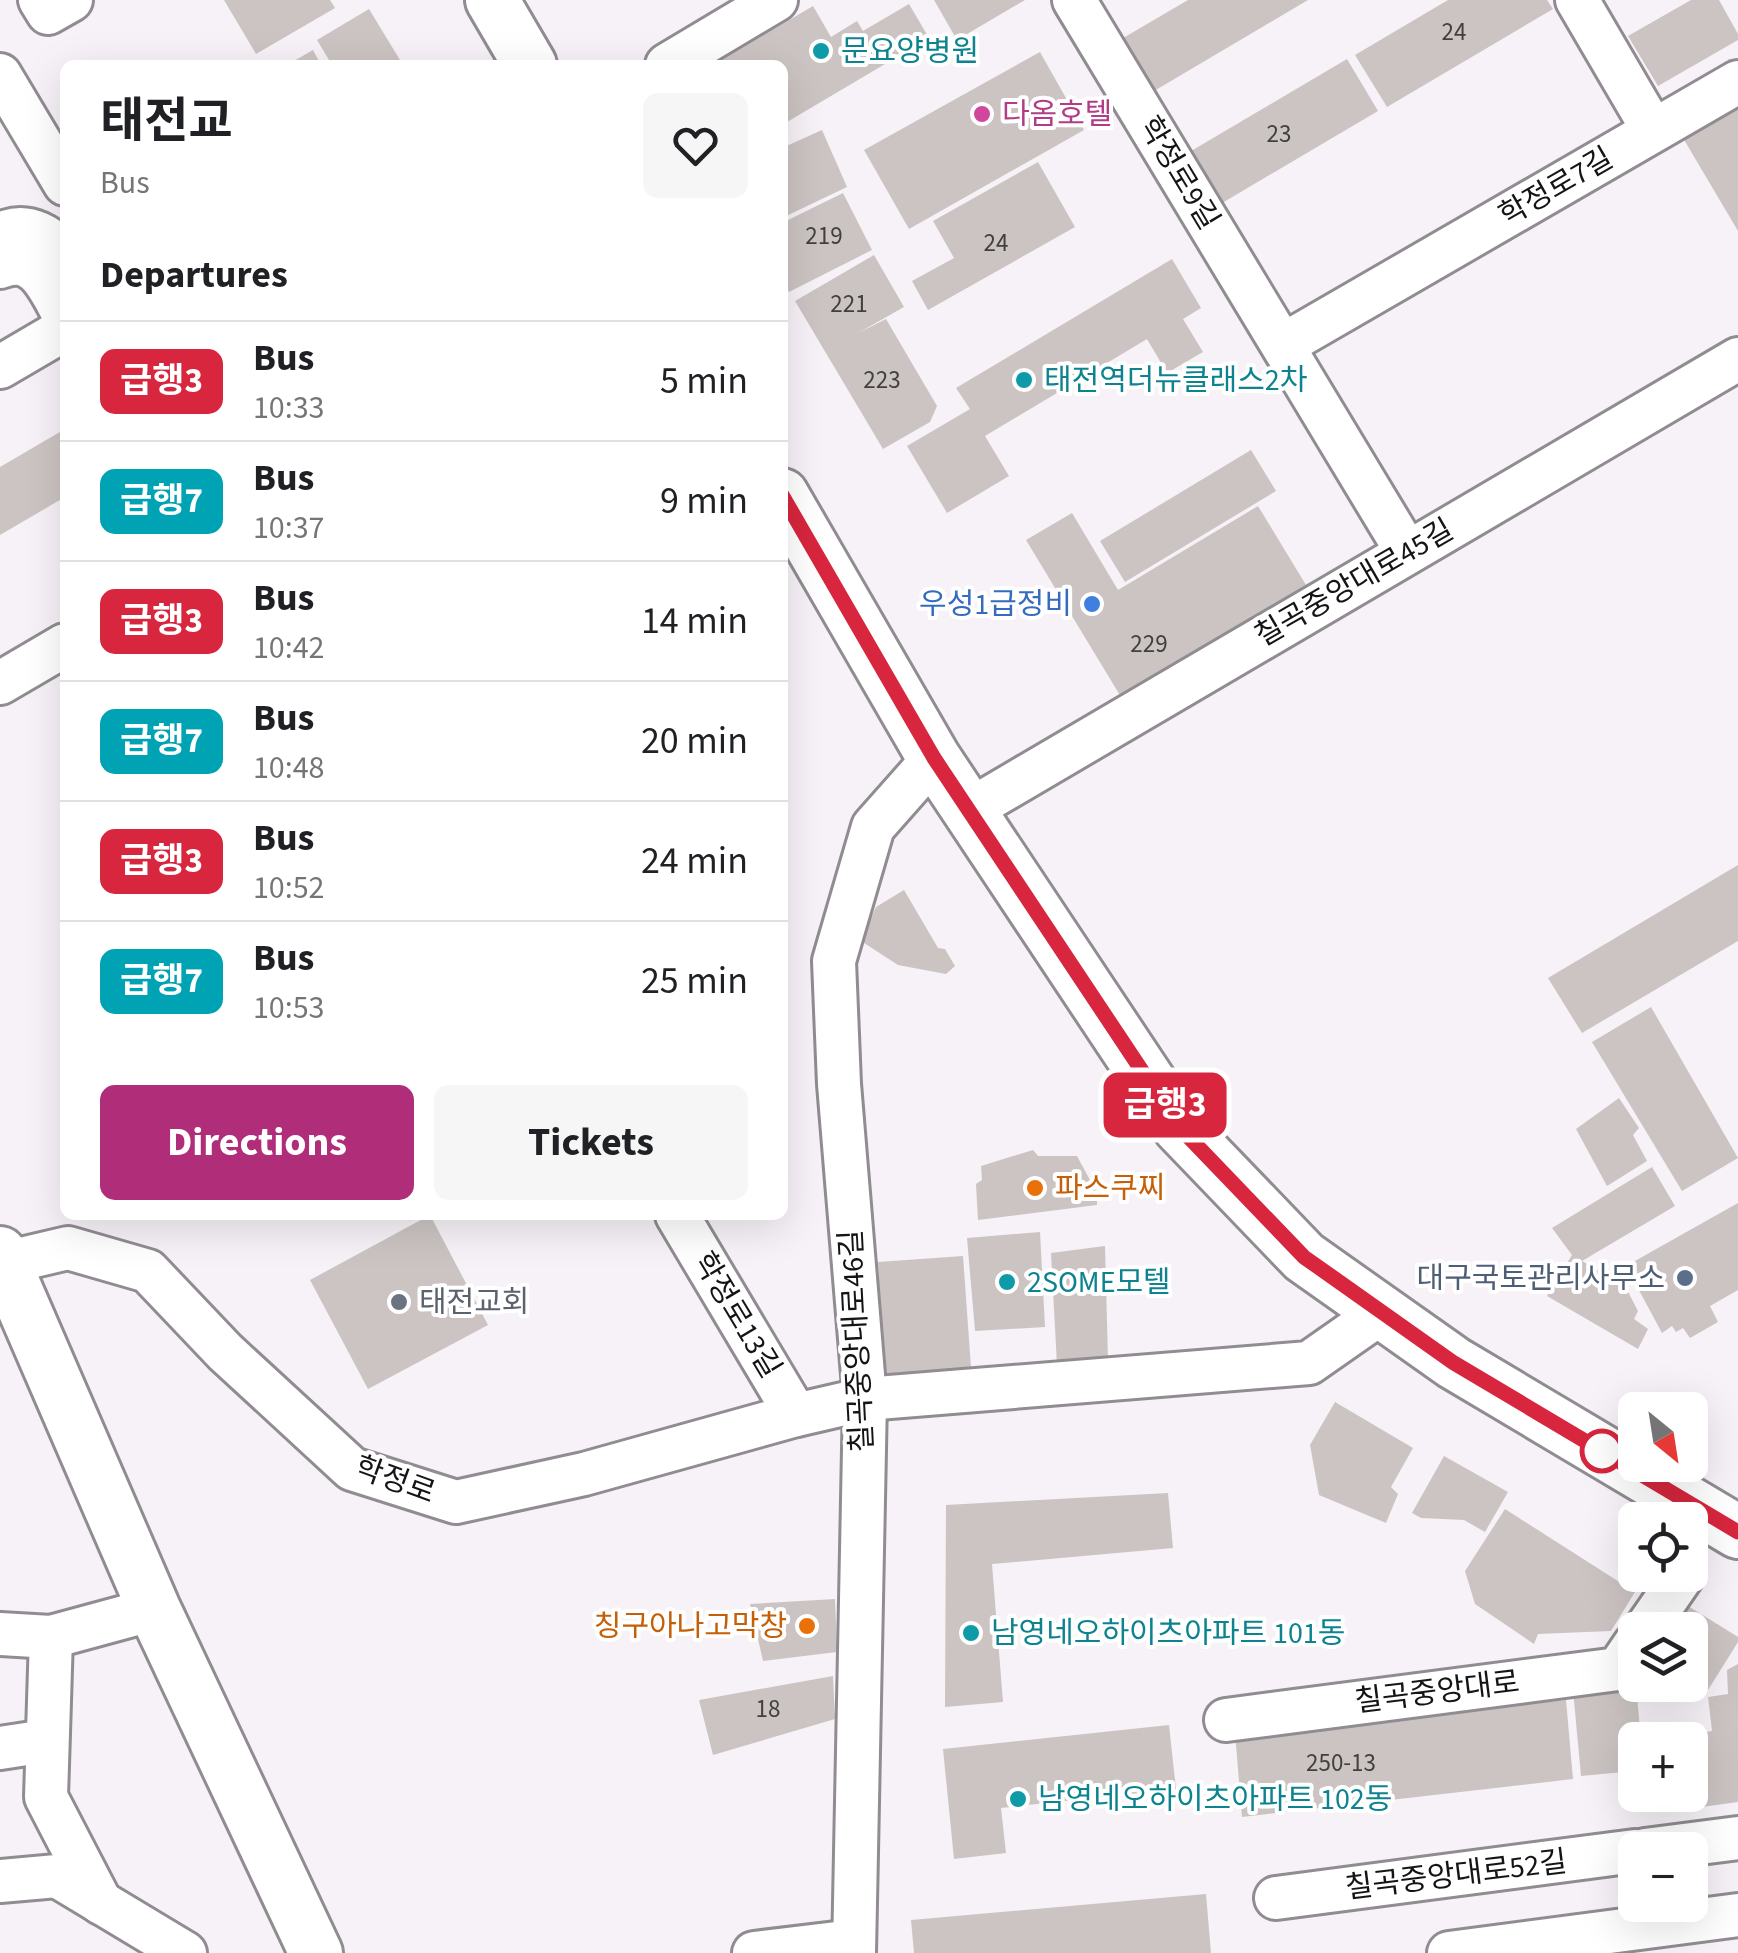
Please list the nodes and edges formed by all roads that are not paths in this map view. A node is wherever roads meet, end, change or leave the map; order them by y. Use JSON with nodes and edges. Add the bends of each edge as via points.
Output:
{"nodes":[{"id":1,"x":40,"y":0,"type":"edge"},
{"id":2,"x":71,"y":0,"type":"edge"},
{"id":3,"x":492,"y":0,"type":"edge"},
{"id":4,"x":776,"y":0,"type":"edge"},
{"id":5,"x":1074,"y":0,"type":"edge"},
{"id":6,"x":1577,"y":0,"type":"edge"},
{"id":7,"x":527,"y":60,"type":"edge"},
{"id":8,"x":676,"y":60,"type":"edge"},
{"id":9,"x":0,"y":75,"type":"edge"},
{"id":10,"x":1738,"y":82,"type":"edge"},
{"id":11,"x":1653,"y":130,"type":"junction"},
{"id":12,"x":60,"y":176,"type":"edge"},
{"id":13,"x":4,"y":248,"type":"edge"},
{"id":14,"x":60,"y":248,"type":"edge"},
{"id":15,"x":60,"y":308,"type":"edge"},
{"id":16,"x":60,"y":333,"type":"edge"},
{"id":17,"x":1283,"y":346,"type":"junction"},
{"id":18,"x":1738,"y":359,"type":"edge"},
{"id":19,"x":0,"y":367,"type":"edge"},
{"id":20,"x":788,"y":505,"type":"edge"},
{"id":21,"x":1407,"y":552,"type":"junction"},
{"id":22,"x":60,"y":649,"type":"edge"},
{"id":23,"x":0,"y":683,"type":"edge"},
{"id":24,"x":934,"y":758,"type":"junction"},
{"id":25,"x":971,"y":808,"type":"junction"},
{"id":26,"x":680,"y":1220,"type":"edge"},
{"id":27,"x":2,"y":1260,"type":"edge"},
{"id":28,"x":1382,"y":1312,"type":"junction"},
{"id":29,"x":865,"y":1400,"type":"junction"},
{"id":30,"x":796,"y":1415,"type":"junction"},
{"id":31,"x":1729,"y":1527,"type":"edge"},
{"id":32,"x":1708,"y":1547,"type":"edge"},
{"id":33,"x":154,"y":1609,"type":"junction"},
{"id":34,"x":0,"y":1634,"type":"edge"},
{"id":35,"x":51,"y":1637,"type":"junction"},
{"id":36,"x":1618,"y":1669,"type":"edge"},
{"id":37,"x":1226,"y":1720,"type":"dead end"},
{"id":38,"x":46,"y":1741,"type":"junction"},
{"id":39,"x":0,"y":1748,"type":"edge"},
{"id":40,"x":1738,"y":1838,"type":"edge"},
{"id":41,"x":1708,"y":1842,"type":"edge"},
{"id":42,"x":1618,"y":1853,"type":"edge"},
{"id":43,"x":0,"y":1881,"type":"edge"},
{"id":44,"x":1276,"y":1898,"type":"dead end"},
{"id":45,"x":101,"y":1903,"type":"junction"},
{"id":46,"x":1738,"y":1915,"type":"edge"},
{"id":47,"x":853,"y":1947,"type":"edge"},
{"id":48,"x":185,"y":1953,"type":"edge"},
{"id":49,"x":316,"y":1953,"type":"edge"},
{"id":50,"x":754,"y":1953,"type":"edge"},
{"id":51,"x":1448,"y":1953,"type":"edge"}],
"edges":[{"from":1,"to":2,"type":"street","via":[[48,14]]},
{"from":3,"to":7,"type":"main road"},
{"from":4,"to":8,"type":"street"},
{"from":5,"to":17,"type":"street","name":"학정로9길"},
{"from":6,"to":11,"type":"street"},
{"from":9,"to":12,"type":"street"},
{"from":10,"to":11,"type":"street","name":"학정로7길"},
{"from":11,"to":17,"type":"street","name":"학정로7길"},
{"from":13,"to":14,"type":"street","via":[[20,227]]},
{"from":13,"to":15,"type":"street","via":[[38,270]]},
{"from":16,"to":19,"type":"street"},
{"from":17,"to":21,"type":"street","name":"학정로9길"},
{"from":18,"to":21,"type":"street","name":"칠곡중앙대로45길"},
{"from":20,"to":24,"type":"main road"},
{"from":21,"to":25,"type":"street","name":"칠곡중앙대로45길"},
{"from":22,"to":23,"type":"street"},
{"from":24,"to":25,"type":"main road"},
{"from":24,"to":29,"type":"street","name":"칠곡중앙대로46길","via":[[873,827],[834,962]]},
{"from":25,"to":28,"type":"main road","via":[[1180,1128],[1304,1257]]},
{"from":26,"to":30,"type":"street","name":"학정로13길"},
{"from":27,"to":30,"type":"street","name":"학정로","via":[[68,1248],[148,1271],[224,1352],[352,1469],[456,1502]]},
{"from":27,"to":33,"type":"main road","name":"학정로"},
{"from":28,"to":29,"type":"street","name":"학정로","via":[[1309,1363]]},
{"from":28,"to":31,"type":"main road","via":[[1454,1363]]},
{"from":29,"to":30,"type":"street","name":"학정로"},
{"from":29,"to":47,"type":"street","name":"칠곡중앙대로46길"},
{"from":31,"to":32,"type":"street"},
{"from":33,"to":35,"type":"street"},
{"from":33,"to":49,"type":"main road","name":"학정로"},
{"from":34,"to":35,"type":"street"},
{"from":35,"to":38,"type":"street"},
{"from":36,"to":37,"type":"street","name":"칠곡중앙대로"},
{"from":38,"to":39,"type":"street"},
{"from":38,"to":45,"type":"street","via":[[46,1798]]},
{"from":40,"to":41,"type":"street"},
{"from":42,"to":44,"type":"street","name":"칠곡중앙대로52길"},
{"from":43,"to":45,"type":"street","via":[[57,1876]]},
{"from":45,"to":48,"type":"street"},
{"from":46,"to":51,"type":"street"},
{"from":47,"to":50,"type":"street"}]}
